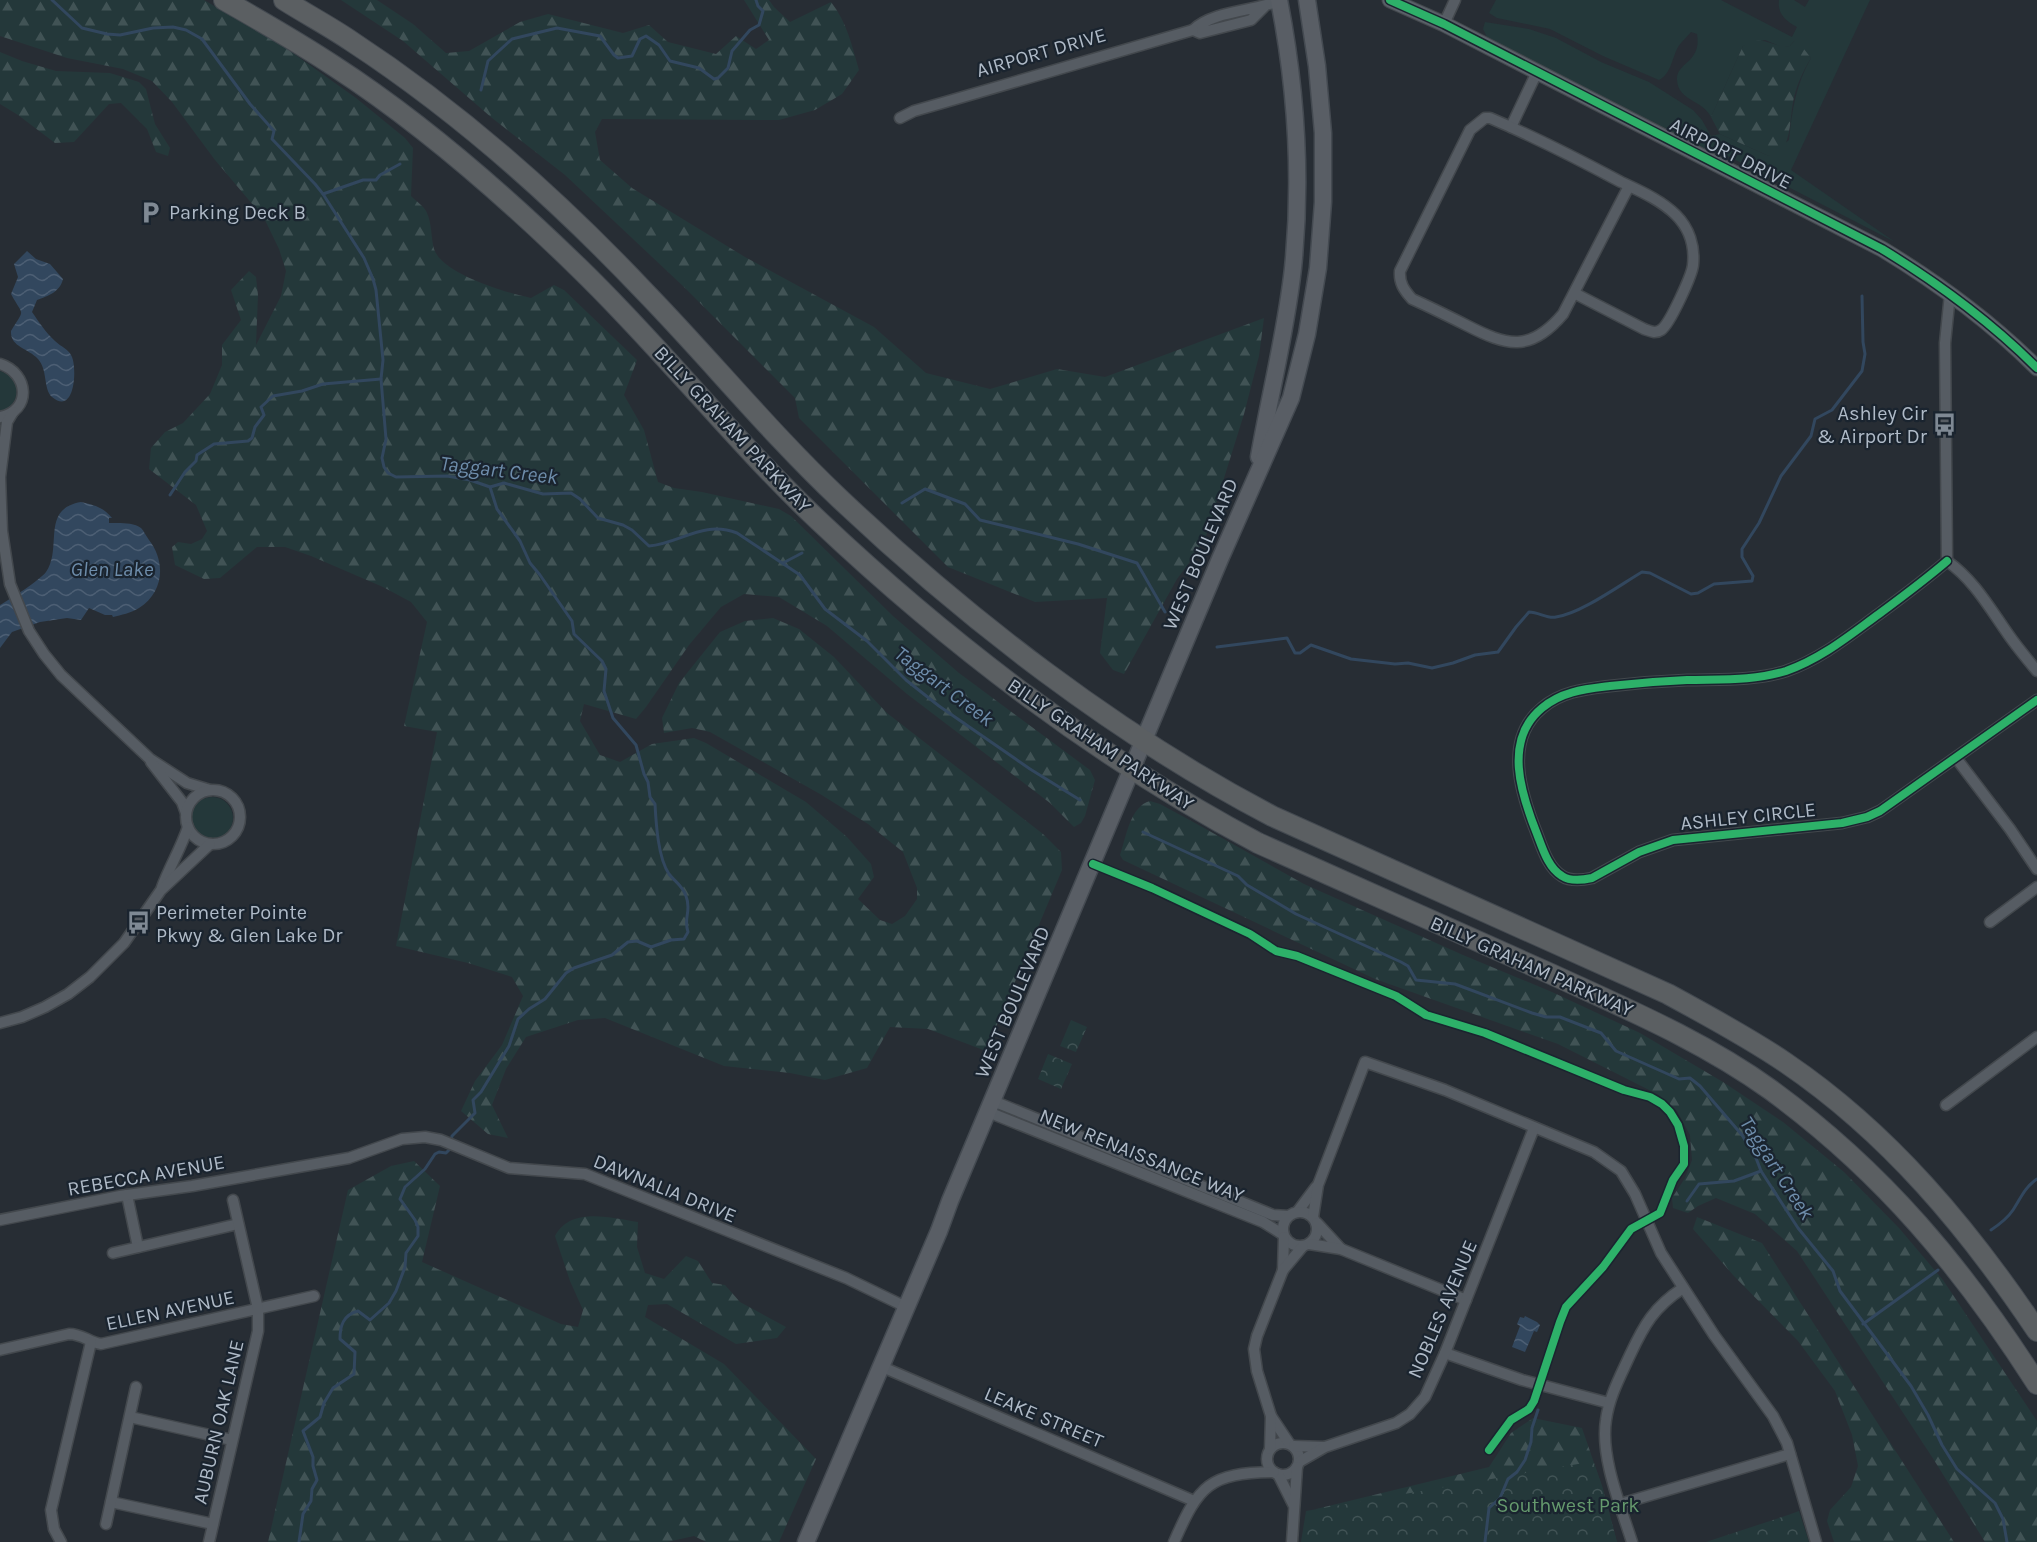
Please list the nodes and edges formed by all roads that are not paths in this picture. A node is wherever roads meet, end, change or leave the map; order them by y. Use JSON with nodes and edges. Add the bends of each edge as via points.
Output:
{"nodes":[{"id":1,"x":224,"y":0,"type":"edge"},
{"id":2,"x":284,"y":0,"type":"edge"},
{"id":3,"x":1307,"y":0,"type":"edge"},
{"id":4,"x":1390,"y":0,"type":"edge"},
{"id":5,"x":1455,"y":0,"type":"edge"},
{"id":6,"x":1277,"y":2,"type":"edge"},
{"id":7,"x":1444,"y":24,"type":"junction"},
{"id":8,"x":1537,"y":72,"type":"junction"},
{"id":9,"x":900,"y":118,"type":"dead end"},
{"id":10,"x":1511,"y":127,"type":"junction"},
{"id":11,"x":1629,"y":186,"type":"junction"},
{"id":12,"x":1574,"y":293,"type":"junction"},
{"id":13,"x":1950,"y":294,"type":"junction"},
{"id":14,"x":0,"y":364,"type":"edge"},
{"id":15,"x":2037,"y":368,"type":"edge"},
{"id":16,"x":13,"y":412,"type":"junction"},
{"id":17,"x":0,"y":417,"type":"edge"},
{"id":18,"x":0,"y":477,"type":"edge"},
{"id":19,"x":1255,"y":478,"type":"junction"},
{"id":20,"x":1947,"y":561,"type":"junction"},
{"id":21,"x":2037,"y":671,"type":"edge"},
{"id":22,"x":2037,"y":700,"type":"edge"},
{"id":23,"x":1144,"y":741,"type":"junction"},
{"id":24,"x":1956,"y":758,"type":"junction"},
{"id":25,"x":150,"y":759,"type":"junction"},
{"id":26,"x":1132,"y":769,"type":"junction"},
{"id":27,"x":210,"y":790,"type":"junction"},
{"id":28,"x":186,"y":813,"type":"junction"},
{"id":29,"x":188,"y":827,"type":"junction"},
{"id":30,"x":210,"y":844,"type":"junction"},
{"id":31,"x":2037,"y":869,"type":"edge"},
{"id":32,"x":2037,"y":887,"type":"edge"},
{"id":33,"x":161,"y":890,"type":"junction"},
{"id":34,"x":1990,"y":922,"type":"dead end"},
{"id":35,"x":0,"y":1023,"type":"edge"},
{"id":36,"x":2037,"y":1037,"type":"edge"},
{"id":37,"x":1946,"y":1105,"type":"dead end"},
{"id":38,"x":990,"y":1107,"type":"junction"},
{"id":39,"x":1534,"y":1128,"type":"junction"},
{"id":40,"x":298,"y":1166,"type":"joint"},
{"id":41,"x":1318,"y":1185,"type":"junction"},
{"id":42,"x":127,"y":1195,"type":"junction"},
{"id":43,"x":233,"y":1200,"type":"dead end"},
{"id":44,"x":1293,"y":1214,"type":"junction"},
{"id":45,"x":0,"y":1220,"type":"edge"},
{"id":46,"x":1315,"y":1220,"type":"junction"},
{"id":47,"x":238,"y":1224,"type":"junction"},
{"id":48,"x":1283,"y":1235,"type":"junction"},
{"id":49,"x":1306,"y":1245,"type":"junction"},
{"id":50,"x":138,"y":1248,"type":"junction"},
{"id":51,"x":1341,"y":1249,"type":"junction"},
{"id":52,"x":113,"y":1253,"type":"dead end"},
{"id":53,"x":1283,"y":1270,"type":"junction"},
{"id":54,"x":1683,"y":1287,"type":"junction"},
{"id":55,"x":314,"y":1296,"type":"dead end"},
{"id":56,"x":1466,"y":1300,"type":"junction"},
{"id":57,"x":906,"y":1307,"type":"junction"},
{"id":58,"x":258,"y":1309,"type":"junction"},
{"id":59,"x":2037,"y":1331,"type":"edge"},
{"id":60,"x":91,"y":1342,"type":"junction"},
{"id":61,"x":0,"y":1350,"type":"edge"},
{"id":62,"x":1445,"y":1353,"type":"junction"},
{"id":63,"x":880,"y":1366,"type":"junction"},
{"id":64,"x":2037,"y":1384,"type":"edge"},
{"id":65,"x":136,"y":1388,"type":"dead end"},
{"id":66,"x":1609,"y":1403,"type":"junction"},
{"id":67,"x":1271,"y":1416,"type":"junction"},
{"id":68,"x":130,"y":1417,"type":"junction"},
{"id":69,"x":232,"y":1440,"type":"junction"},
{"id":70,"x":1291,"y":1445,"type":"junction"},
{"id":71,"x":1324,"y":1447,"type":"junction"},
{"id":72,"x":1269,"y":1452,"type":"junction"},
{"id":73,"x":1790,"y":1454,"type":"junction"},
{"id":74,"x":1298,"y":1464,"type":"junction"},
{"id":75,"x":1244,"y":1473,"type":"junction"},
{"id":76,"x":1276,"y":1473,"type":"junction"},
{"id":77,"x":1194,"y":1501,"type":"junction"},
{"id":78,"x":111,"y":1502,"type":"junction"},
{"id":79,"x":1293,"y":1504,"type":"junction"},
{"id":80,"x":1620,"y":1504,"type":"junction"},
{"id":81,"x":106,"y":1524,"type":"dead end"},
{"id":82,"x":213,"y":1524,"type":"junction"},
{"id":83,"x":61,"y":1542,"type":"edge"},
{"id":84,"x":209,"y":1542,"type":"edge"},
{"id":85,"x":806,"y":1542,"type":"edge"},
{"id":86,"x":1174,"y":1542,"type":"edge"},
{"id":87,"x":1292,"y":1542,"type":"edge"},
{"id":88,"x":1632,"y":1542,"type":"edge"},
{"id":89,"x":1816,"y":1542,"type":"edge"}],
"edges":[{"from":1,"to":26,"type":"highway","name":"BILLY GRAHAM PARKWAY","via":[[335,66],[484,181],[625,314],[766,468],[871,569],[983,662]]},
{"from":2,"to":23,"type":"highway","name":"BILLY GRAHAM PARKWAY","via":[[351,41],[504,158],[600,246],[788,447],[891,546],[1002,638]]},
{"from":3,"to":19,"type":"main road","name":"WEST BOULEVARD","via":[[1323,132],[1318,268],[1291,398]]},
{"from":4,"to":7,"type":"street","name":"AIRPORT DRIVE"},
{"from":5,"to":7,"type":"street"},
{"from":6,"to":9,"type":"street","name":"AIRPORT DRIVE"},
{"from":6,"to":19,"type":"main road","name":"WEST BOULEVARD","via":[[1290,66],[1297,201],[1284,332]]},
{"from":7,"to":8,"type":"street","name":"AIRPORT DRIVE"},
{"from":8,"to":10,"type":"street"},
{"from":8,"to":13,"type":"street","name":"AIRPORT DRIVE","via":[[1858,235]]},
{"from":10,"to":11,"type":"street"},
{"from":10,"to":12,"type":"street","via":[[1485,118],[1470,130],[1401,266],[1400,283],[1412,298],[1491,338],[1513,343],[1537,337],[1550,328]]},
{"from":11,"to":12,"type":"street"},
{"from":11,"to":12,"type":"street","via":[[1669,208],[1686,228],[1693,247],[1693,266],[1684,291],[1667,323],[1653,332]]},
{"from":13,"to":15,"type":"street","name":"AIRPORT DRIVE"},
{"from":13,"to":20,"type":"street","via":[[1945,343]]},
{"from":14,"to":16,"type":"street","via":[[17,373],[22,381],[22,398]]},
{"from":16,"to":17,"type":"street"},
{"from":16,"to":18,"type":"street","via":[[7,422]]},
{"from":18,"to":25,"type":"street","via":[[2,531],[10,584],[20,613],[39,648],[73,688]]},
{"from":19,"to":23,"type":"main road","name":"WEST BOULEVARD"},
{"from":20,"to":21,"type":"street","via":[[1967,577]]},
{"from":20,"to":24,"type":"street","name":"ASHLEY CIRCLE","via":[[1846,639],[1786,670],[1745,678],[1624,684],[1580,690],[1557,698],[1528,723],[1521,741],[1519,776],[1527,809],[1551,865],[1562,876],[1578,880],[1592,878],[1672,840],[1842,823],[1867,817]]},
{"from":22,"to":24,"type":"street","name":"ASHLEY CIRCLE"},
{"from":23,"to":26,"type":"main road","name":"WEST BOULEVARD"},
{"from":23,"to":59,"type":"highway","name":"BILLY GRAHAM PARKWAY","via":[[1272,816],[1668,994],[1758,1045],[1844,1107],[1904,1162],[1967,1232]]},
{"from":24,"to":31,"type":"street"},
{"from":25,"to":27,"type":"street","via":[[183,781]]},
{"from":25,"to":28,"type":"street"},
{"from":26,"to":38,"type":"main road","name":"WEST BOULEVARD"},
{"from":26,"to":64,"type":"highway","name":"BILLY GRAHAM PARKWAY","via":[[1258,843],[1654,1021],[1770,1090],[1852,1156],[1923,1228],[1986,1306]]},
{"from":27,"to":28,"type":"street","via":[[193,798]]},
{"from":27,"to":30,"type":"street","via":[[219,790],[235,800],[240,818],[233,835]]},
{"from":28,"to":29,"type":"street"},
{"from":29,"to":30,"type":"street","via":[[194,837]]},
{"from":29,"to":33,"type":"street"},
{"from":30,"to":33,"type":"street"},
{"from":32,"to":34,"type":"street"},
{"from":33,"to":35,"type":"street","via":[[124,943],[90,977],[45,1007]]},
{"from":36,"to":37,"type":"street"},
{"from":38,"to":44,"type":"street","name":"NEW RENAISSANCE WAY","via":[[1273,1215]]},
{"from":38,"to":48,"type":"street","name":"NEW RENAISSANCE WAY","via":[[1266,1224]]},
{"from":38,"to":57,"type":"main road","name":"WEST BOULEVARD"},
{"from":39,"to":41,"type":"street","via":[[1445,1090],[1365,1062]]},
{"from":39,"to":54,"type":"street","via":[[1594,1152],[1621,1171],[1661,1253]]},
{"from":39,"to":56,"type":"street","name":"NOBLES AVENUE"},
{"from":40,"to":42,"type":"street","name":"REBECCA AVENUE"},
{"from":40,"to":57,"type":"street","name":"DAWNALIA DRIVE","via":[[349,1158],[408,1138],[441,1140],[502,1167],[585,1174],[846,1278]]},
{"from":41,"to":44,"type":"street"},
{"from":41,"to":46,"type":"street"},
{"from":42,"to":45,"type":"street","name":"REBECCA AVENUE"},
{"from":42,"to":50,"type":"street"},
{"from":43,"to":47,"type":"street","name":"AUBURN OAK LANE"},
{"from":44,"to":46,"type":"street","via":[[1308,1214]]},
{"from":44,"to":48,"type":"street","via":[[1282,1226]]},
{"from":46,"to":49,"type":"street","via":[[1316,1234]]},
{"from":46,"to":51,"type":"street"},
{"from":47,"to":50,"type":"street"},
{"from":47,"to":58,"type":"street","name":"AUBURN OAK LANE"},
{"from":48,"to":49,"type":"street","via":[[1292,1244]]},
{"from":48,"to":53,"type":"street"},
{"from":49,"to":51,"type":"street"},
{"from":49,"to":53,"type":"street"},
{"from":50,"to":52,"type":"street"},
{"from":51,"to":56,"type":"street"},
{"from":53,"to":67,"type":"street","via":[[1254,1349]]},
{"from":54,"to":66,"type":"street","via":[[1648,1319]]},
{"from":54,"to":73,"type":"street","via":[[1773,1416]]},
{"from":55,"to":58,"type":"street","name":"ELLEN AVENUE"},
{"from":56,"to":62,"type":"street","name":"NOBLES AVENUE"},
{"from":57,"to":63,"type":"main road","name":"WEST BOULEVARD"},
{"from":58,"to":60,"type":"street","name":"ELLEN AVENUE","via":[[101,1344]]},
{"from":58,"to":69,"type":"street","name":"AUBURN OAK LANE","via":[[258,1330]]},
{"from":60,"to":61,"type":"street","name":"ELLEN AVENUE","via":[[69,1334]]},
{"from":60,"to":83,"type":"street","via":[[51,1510]]},
{"from":62,"to":66,"type":"street","via":[[1522,1380]]},
{"from":62,"to":71,"type":"street","name":"NOBLES AVENUE","via":[[1425,1397],[1408,1415],[1396,1423]]},
{"from":63,"to":77,"type":"street","name":"LEAKE STREET"},
{"from":63,"to":85,"type":"main road","name":"WEST BOULEVARD"},
{"from":65,"to":68,"type":"street"},
{"from":66,"to":80,"type":"street","via":[[1606,1442]]},
{"from":67,"to":70,"type":"street"},
{"from":67,"to":72,"type":"street"},
{"from":68,"to":69,"type":"street"},
{"from":68,"to":78,"type":"street"},
{"from":69,"to":82,"type":"street","name":"AUBURN OAK LANE"},
{"from":70,"to":71,"type":"street","name":"NOBLES AVENUE"},
{"from":70,"to":72,"type":"street","via":[[1278,1443]]},
{"from":70,"to":74,"type":"street","via":[[1297,1451]]},
{"from":71,"to":74,"type":"street","name":"NOBLES AVENUE"},
{"from":72,"to":75,"type":"street"},
{"from":72,"to":76,"type":"street","via":[[1268,1464]]},
{"from":73,"to":80,"type":"street"},
{"from":73,"to":89,"type":"street"},
{"from":74,"to":76,"type":"street","via":[[1288,1474]]},
{"from":74,"to":79,"type":"street"},
{"from":75,"to":76,"type":"street"},
{"from":75,"to":77,"type":"street","via":[[1206,1487]]},
{"from":76,"to":79,"type":"street"},
{"from":77,"to":86,"type":"street"},
{"from":78,"to":81,"type":"street"},
{"from":78,"to":82,"type":"street"},
{"from":79,"to":87,"type":"street"},
{"from":80,"to":88,"type":"street"},
{"from":82,"to":84,"type":"street","name":"AUBURN OAK LANE"}]}
